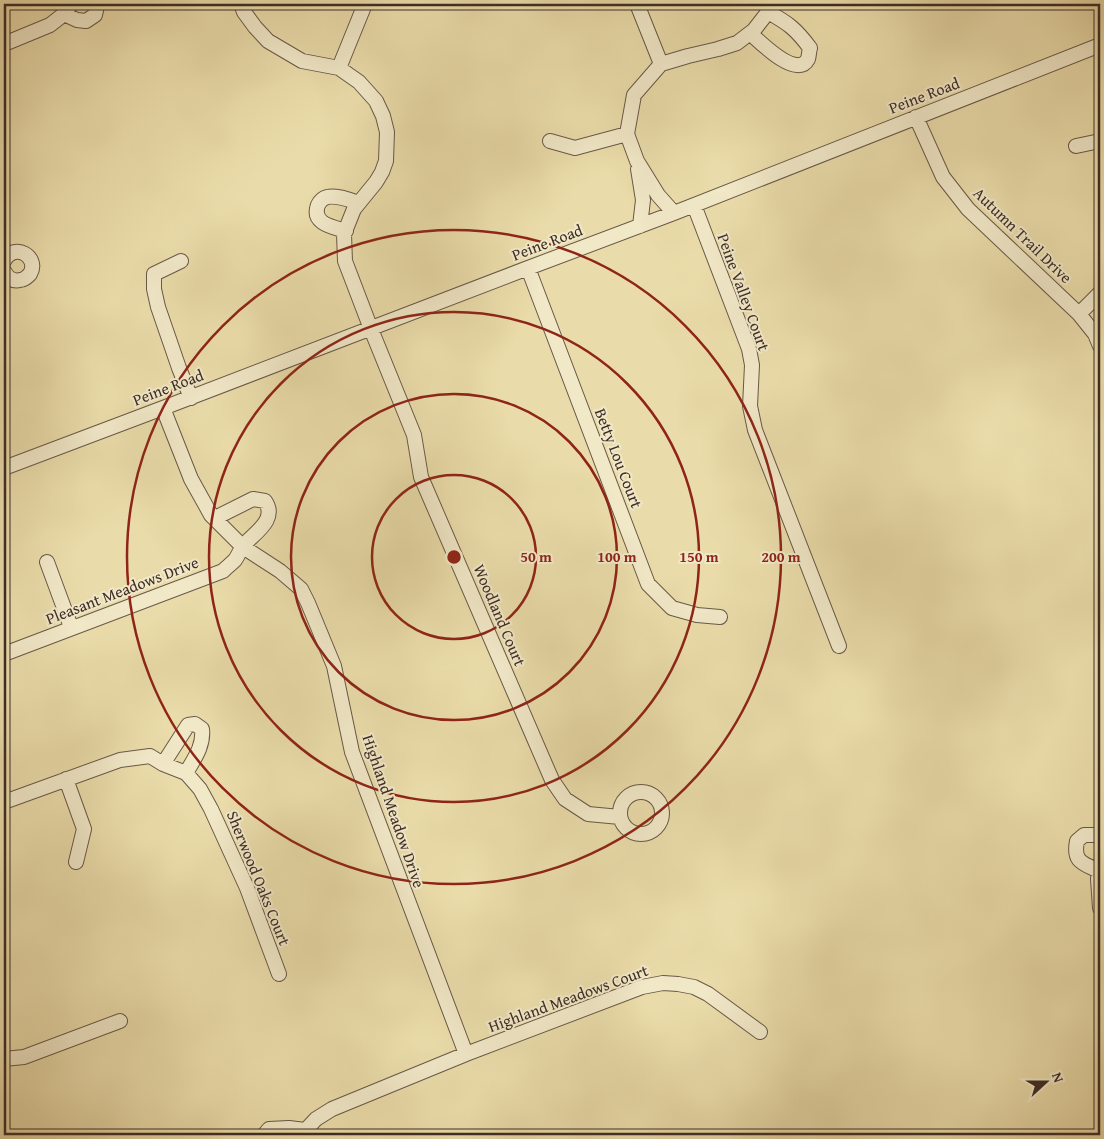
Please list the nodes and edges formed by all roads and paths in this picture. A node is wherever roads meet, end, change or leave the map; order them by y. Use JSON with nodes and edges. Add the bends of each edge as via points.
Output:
{"nodes":[{"id":1,"x":96,"y":4,"type":"edge"},
{"id":2,"x":240,"y":4,"type":"edge"},
{"id":3,"x":366,"y":4,"type":"edge"},
{"id":4,"x":638,"y":4,"type":"edge"},
{"id":5,"x":769,"y":8,"type":"edge"},
{"id":6,"x":67,"y":9,"type":"edge"},
{"id":7,"x":750,"y":33,"type":"junction"},
{"id":8,"x":4,"y":44,"type":"edge"},
{"id":9,"x":1100,"y":45,"type":"edge"},
{"id":10,"x":661,"y":64,"type":"junction"},
{"id":11,"x":338,"y":68,"type":"junction"},
{"id":12,"x":916,"y":117,"type":"junction"},
{"id":13,"x":627,"y":134,"type":"junction"},
{"id":14,"x":550,"y":141,"type":"dead end"},
{"id":15,"x":1100,"y":141,"type":"edge"},
{"id":16,"x":1076,"y":146,"type":"dead end"},
{"id":17,"x":637,"y":161,"type":"junction"},
{"id":18,"x":359,"y":203,"type":"junction"},
{"id":19,"x":694,"y":205,"type":"junction"},
{"id":20,"x":674,"y":213,"type":"junction"},
{"id":21,"x":640,"y":226,"type":"junction"},
{"id":22,"x":346,"y":231,"type":"junction"},
{"id":23,"x":4,"y":261,"type":"edge"},
{"id":24,"x":181,"y":261,"type":"dead end"},
{"id":25,"x":528,"y":268,"type":"junction"},
{"id":26,"x":4,"y":271,"type":"edge"},
{"id":27,"x":1100,"y":293,"type":"edge"},
{"id":28,"x":1079,"y":314,"type":"junction"},
{"id":29,"x":371,"y":329,"type":"junction"},
{"id":30,"x":1100,"y":346,"type":"edge"},
{"id":31,"x":191,"y":398,"type":"junction"},
{"id":32,"x":163,"y":408,"type":"junction"},
{"id":33,"x":4,"y":468,"type":"edge"},
{"id":34,"x":215,"y":518,"type":"junction"},
{"id":35,"x":242,"y":546,"type":"junction"},
{"id":36,"x":47,"y":562,"type":"dead end"},
{"id":37,"x":720,"y":617,"type":"dead end"},
{"id":38,"x":72,"y":627,"type":"junction"},
{"id":39,"x":839,"y":646,"type":"dead end"},
{"id":40,"x":4,"y":654,"type":"edge"},
{"id":41,"x":163,"y":764,"type":"junction"},
{"id":42,"x":186,"y":773,"type":"junction"},
{"id":43,"x":66,"y":779,"type":"junction"},
{"id":44,"x":4,"y":802,"type":"edge"},
{"id":45,"x":620,"y":817,"type":"dead end"},
{"id":46,"x":1100,"y":834,"type":"edge"},
{"id":47,"x":76,"y":862,"type":"dead end"},
{"id":48,"x":1100,"y":868,"type":"edge"},
{"id":49,"x":1100,"y":908,"type":"edge"},
{"id":50,"x":279,"y":974,"type":"dead end"},
{"id":51,"x":120,"y":1021,"type":"dead end"},
{"id":52,"x":760,"y":1032,"type":"dead end"},
{"id":53,"x":466,"y":1054,"type":"junction"},
{"id":54,"x":4,"y":1059,"type":"edge"},
{"id":55,"x":303,"y":1133,"type":"edge"},
{"id":56,"x":264,"y":1135,"type":"edge"}],
"edges":[{"from":1,"to":6,"type":"street","via":[[95,15],[86,21],[77,20]]},
{"from":2,"to":11,"type":"street","via":[[268,40],[302,61]]},
{"from":3,"to":11,"type":"street"},
{"from":4,"to":10,"type":"street"},
{"from":5,"to":7,"type":"street"},
{"from":5,"to":7,"type":"street","via":[[800,34],[810,48],[804,64],[798,66],[778,57]]},
{"from":6,"to":8,"type":"street","via":[[50,25]]},
{"from":7,"to":10,"type":"street","via":[[737,43]]},
{"from":9,"to":12,"type":"street","name":"Peine Road"},
{"from":10,"to":13,"type":"street","via":[[634,96]]},
{"from":11,"to":18,"type":"street","name":"Woodland Court","via":[[359,82],[376,101],[387,132],[386,161],[382,172]]},
{"from":12,"to":19,"type":"street","name":"Peine Road"},
{"from":12,"to":28,"type":"street","name":"Autumn Trail Drive","via":[[943,177],[968,209]]},
{"from":13,"to":14,"type":"street","via":[[575,148]]},
{"from":13,"to":17,"type":"street"},
{"from":15,"to":16,"type":"street"},
{"from":17,"to":20,"type":"street","via":[[658,195]]},
{"from":17,"to":21,"type":"street","via":[[643,200]]},
{"from":18,"to":22,"type":"street","name":"Woodland Court"},
{"from":18,"to":22,"type":"street","via":[[327,197],[318,206],[317,213],[324,224]]},
{"from":19,"to":20,"type":"street","name":"Peine Road"},
{"from":19,"to":39,"type":"street","name":"Peine Valley Court","via":[[748,349],[752,364],[750,406],[755,430]]},
{"from":20,"to":21,"type":"street","name":"Peine Road"},
{"from":21,"to":25,"type":"street","name":"Peine Road"},
{"from":22,"to":29,"type":"street","name":"Woodland Court","via":[[345,261]]},
{"from":23,"to":26,"type":"street","via":[[12,252],[23,252],[32,266],[28,276],[18,281],[12,280]]},
{"from":24,"to":31,"type":"street","via":[[154,274],[154,289]]},
{"from":25,"to":29,"type":"street","name":"Peine Road"},
{"from":25,"to":37,"type":"street","name":"Betty Lou Court","via":[[648,584],[672,608]]},
{"from":27,"to":28,"type":"street"},
{"from":28,"to":30,"type":"street","name":"Autumn Trail Drive"},
{"from":29,"to":31,"type":"street","name":"Peine Road"},
{"from":29,"to":45,"type":"street","name":"Woodland Court","via":[[414,435],[421,477],[552,780],[565,798],[588,814]]},
{"from":31,"to":32,"type":"street","name":"Peine Road"},
{"from":32,"to":33,"type":"street","name":"Peine Road"},
{"from":32,"to":34,"type":"street","name":"Highland Meadow Drive","via":[[191,478]]},
{"from":34,"to":35,"type":"street","name":"Highland Meadow Drive"},
{"from":34,"to":35,"type":"street","via":[[254,499],[265,501],[269,512],[262,527]]},
{"from":35,"to":38,"type":"street","name":"Pleasant Meadows Drive","via":[[234,561],[223,571]]},
{"from":35,"to":53,"type":"street","name":"Highland Meadow Drive","via":[[280,571],[301,590],[308,603],[334,666],[352,752]]},
{"from":36,"to":38,"type":"street"},
{"from":38,"to":40,"type":"street","name":"Pleasant Meadows Drive"},
{"from":41,"to":42,"type":"street","name":"Sherwood Oaks Court"},
{"from":41,"to":42,"type":"street","via":[[188,725],[195,724],[202,729],[203,737]]},
{"from":41,"to":43,"type":"street","name":"Sherwood Oaks Court","via":[[150,756],[120,760]]},
{"from":42,"to":50,"type":"street","name":"Sherwood Oaks Court","via":[[211,809],[247,888]]},
{"from":43,"to":44,"type":"street","name":"Sherwood Oaks Court"},
{"from":43,"to":47,"type":"street","via":[[84,829]]},
{"from":46,"to":48,"type":"street","via":[[1084,835],[1077,840],[1075,851],[1079,860]]},
{"from":48,"to":49,"type":"street"},
{"from":51,"to":54,"type":"street","via":[[24,1057]]},
{"from":52,"to":53,"type":"street","name":"Highland Meadows Court","via":[[708,994],[694,987],[663,983],[642,987]]},
{"from":53,"to":55,"type":"street","name":"Highland Meadows Court","via":[[332,1108]]},
{"from":55,"to":56,"type":"street","via":[[289,1128],[269,1128]]}]}
